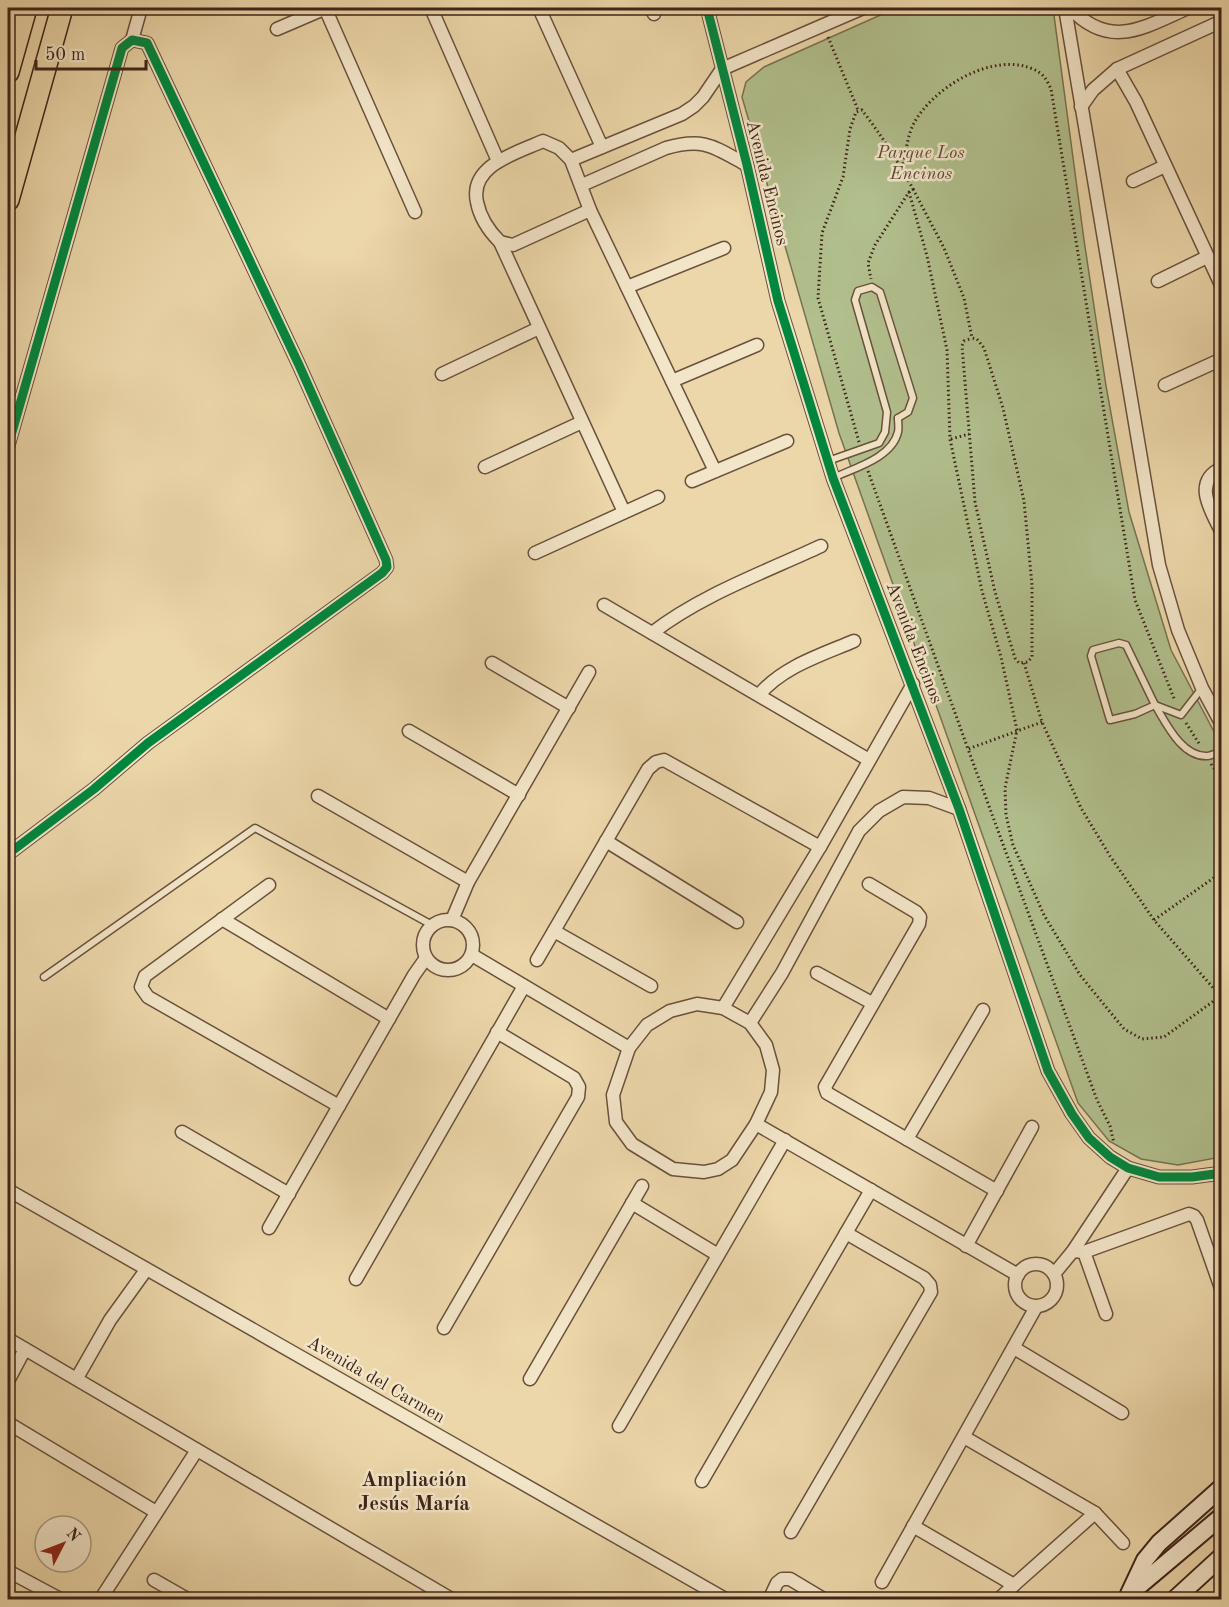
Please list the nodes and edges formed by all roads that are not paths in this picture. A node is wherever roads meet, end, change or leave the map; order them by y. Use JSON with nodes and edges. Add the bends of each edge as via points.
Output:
{"nodes":[{"id":1,"x":27,"y":8,"type":"edge"},
{"id":2,"x":62,"y":8,"type":"edge"},
{"id":3,"x":141,"y":8,"type":"edge"},
{"id":4,"x":325,"y":8,"type":"edge"},
{"id":5,"x":431,"y":8,"type":"edge"},
{"id":6,"x":540,"y":8,"type":"edge"},
{"id":7,"x":707,"y":8,"type":"edge"},
{"id":8,"x":863,"y":8,"type":"edge"},
{"id":9,"x":1065,"y":8,"type":"edge"},
{"id":10,"x":1071,"y":8,"type":"edge"},
{"id":11,"x":1188,"y":8,"type":"edge"},
{"id":12,"x":1221,"y":21,"type":"edge"},
{"id":13,"x":277,"y":29,"type":"dead end"},
{"id":14,"x":132,"y":40,"type":"junction"},
{"id":15,"x":722,"y":69,"type":"junction"},
{"id":16,"x":1117,"y":69,"type":"junction"},
{"id":17,"x":8,"y":72,"type":"edge"},
{"id":18,"x":1081,"y":107,"type":"junction"},
{"id":19,"x":602,"y":147,"type":"junction"},
{"id":20,"x":571,"y":160,"type":"junction"},
{"id":21,"x":498,"y":161,"type":"junction"},
{"id":22,"x":747,"y":165,"type":"junction"},
{"id":23,"x":1165,"y":166,"type":"junction"},
{"id":24,"x":1133,"y":181,"type":"dead end"},
{"id":25,"x":582,"y":185,"type":"junction"},
{"id":26,"x":8,"y":200,"type":"edge"},
{"id":27,"x":590,"y":210,"type":"junction"},
{"id":28,"x":415,"y":212,"type":"dead end"},
{"id":29,"x":500,"y":242,"type":"junction"},
{"id":30,"x":724,"y":248,"type":"dead end"},
{"id":31,"x":1207,"y":257,"type":"junction"},
{"id":32,"x":1158,"y":281,"type":"dead end"},
{"id":33,"x":627,"y":287,"type":"junction"},
{"id":34,"x":1221,"y":287,"type":"edge"},
{"id":35,"x":539,"y":328,"type":"junction"},
{"id":36,"x":757,"y":345,"type":"dead end"},
{"id":37,"x":1221,"y":359,"type":"edge"},
{"id":38,"x":442,"y":374,"type":"dead end"},
{"id":39,"x":672,"y":381,"type":"junction"},
{"id":40,"x":1165,"y":385,"type":"dead end"},
{"id":41,"x":887,"y":412,"type":"junction"},
{"id":42,"x":898,"y":418,"type":"junction"},
{"id":43,"x":582,"y":422,"type":"junction"},
{"id":44,"x":787,"y":441,"type":"dead end"},
{"id":45,"x":8,"y":446,"type":"edge"},
{"id":46,"x":828,"y":461,"type":"junction"},
{"id":47,"x":485,"y":467,"type":"dead end"},
{"id":48,"x":1221,"y":468,"type":"edge"},
{"id":49,"x":715,"y":471,"type":"junction"},
{"id":50,"x":833,"y":478,"type":"junction"},
{"id":51,"x":692,"y":481,"type":"dead end"},
{"id":52,"x":658,"y":497,"type":"dead end"},
{"id":53,"x":624,"y":512,"type":"junction"},
{"id":54,"x":1221,"y":533,"type":"edge"},
{"id":55,"x":821,"y":546,"type":"dead end"},
{"id":56,"x":535,"y":553,"type":"dead end"},
{"id":57,"x":604,"y":604,"type":"dead end"},
{"id":58,"x":652,"y":633,"type":"junction"},
{"id":59,"x":854,"y":640,"type":"dead end"},
{"id":60,"x":492,"y":663,"type":"dead end"},
{"id":61,"x":589,"y":672,"type":"dead end"},
{"id":62,"x":913,"y":684,"type":"junction"},
{"id":63,"x":1202,"y":688,"type":"junction"},
{"id":64,"x":759,"y":695,"type":"junction"},
{"id":65,"x":1155,"y":705,"type":"junction"},
{"id":66,"x":569,"y":708,"type":"junction"},
{"id":67,"x":1221,"y":725,"type":"edge"},
{"id":68,"x":409,"y":731,"type":"dead end"},
{"id":69,"x":1221,"y":751,"type":"edge"},
{"id":70,"x":869,"y":760,"type":"junction"},
{"id":71,"x":519,"y":795,"type":"junction"},
{"id":72,"x":318,"y":796,"type":"dead end"},
{"id":73,"x":959,"y":809,"type":"junction"},
{"id":74,"x":606,"y":842,"type":"junction"},
{"id":75,"x":820,"y":847,"type":"junction"},
{"id":76,"x":8,"y":854,"type":"edge"},
{"id":77,"x":468,"y":882,"type":"junction"},
{"id":78,"x":869,"y":884,"type":"dead end"},
{"id":79,"x":269,"y":885,"type":"dead end"},
{"id":80,"x":222,"y":919,"type":"junction"},
{"id":81,"x":452,"y":920,"type":"junction"},
{"id":82,"x":737,"y":922,"type":"dead end"},
{"id":83,"x":432,"y":925,"type":"junction"},
{"id":84,"x":554,"y":931,"type":"junction"},
{"id":85,"x":472,"y":956,"type":"junction"},
{"id":86,"x":426,"y":958,"type":"junction"},
{"id":87,"x":537,"y":960,"type":"dead end"},
{"id":88,"x":817,"y":973,"type":"dead end"},
{"id":89,"x":44,"y":977,"type":"dead end"},
{"id":90,"x":524,"y":986,"type":"junction"},
{"id":91,"x":651,"y":986,"type":"dead end"},
{"id":92,"x":872,"y":1003,"type":"junction"},
{"id":93,"x":723,"y":1008,"type":"junction"},
{"id":94,"x":983,"y":1010,"type":"dead end"},
{"id":95,"x":389,"y":1019,"type":"junction"},
{"id":96,"x":750,"y":1023,"type":"junction"},
{"id":97,"x":497,"y":1032,"type":"junction"},
{"id":98,"x":629,"y":1048,"type":"junction"},
{"id":99,"x":339,"y":1106,"type":"junction"},
{"id":100,"x":756,"y":1124,"type":"junction"},
{"id":101,"x":1032,"y":1127,"type":"dead end"},
{"id":102,"x":182,"y":1132,"type":"dead end"},
{"id":103,"x":907,"y":1139,"type":"junction"},
{"id":104,"x":784,"y":1140,"type":"junction"},
{"id":105,"x":1128,"y":1168,"type":"junction"},
{"id":106,"x":1221,"y":1173,"type":"edge"},
{"id":107,"x":642,"y":1186,"type":"dead end"},
{"id":108,"x":8,"y":1190,"type":"edge"},
{"id":109,"x":871,"y":1190,"type":"junction"},
{"id":110,"x":997,"y":1191,"type":"junction"},
{"id":111,"x":289,"y":1194,"type":"junction"},
{"id":112,"x":632,"y":1203,"type":"junction"},
{"id":113,"x":269,"y":1228,"type":"dead end"},
{"id":114,"x":846,"y":1233,"type":"junction"},
{"id":115,"x":966,"y":1246,"type":"junction"},
{"id":116,"x":1078,"y":1252,"type":"junction"},
{"id":117,"x":718,"y":1255,"type":"junction"},
{"id":118,"x":1217,"y":1265,"type":"edge"},
{"id":119,"x":146,"y":1270,"type":"junction"},
{"id":120,"x":1054,"y":1274,"type":"junction"},
{"id":121,"x":1018,"y":1275,"type":"junction"},
{"id":122,"x":356,"y":1279,"type":"dead end"},
{"id":123,"x":1221,"y":1292,"type":"edge"},
{"id":124,"x":1036,"y":1306,"type":"junction"},
{"id":125,"x":1106,"y":1314,"type":"dead end"},
{"id":126,"x":444,"y":1328,"type":"dead end"},
{"id":127,"x":8,"y":1339,"type":"edge"},
{"id":128,"x":1014,"y":1348,"type":"junction"},
{"id":129,"x":25,"y":1349,"type":"junction"},
{"id":130,"x":76,"y":1378,"type":"junction"},
{"id":131,"x":530,"y":1379,"type":"dead end"},
{"id":132,"x":8,"y":1381,"type":"edge"},
{"id":133,"x":1122,"y":1413,"type":"dead end"},
{"id":134,"x":8,"y":1423,"type":"edge"},
{"id":135,"x":619,"y":1426,"type":"dead end"},
{"id":136,"x":964,"y":1437,"type":"junction"},
{"id":137,"x":197,"y":1450,"type":"junction"},
{"id":138,"x":702,"y":1481,"type":"dead end"},
{"id":139,"x":1221,"y":1487,"type":"edge"},
{"id":140,"x":156,"y":1512,"type":"junction"},
{"id":141,"x":1095,"y":1513,"type":"junction"},
{"id":142,"x":1221,"y":1516,"type":"edge"},
{"id":143,"x":913,"y":1526,"type":"junction"},
{"id":144,"x":791,"y":1532,"type":"dead end"},
{"id":145,"x":1123,"y":1543,"type":"dead end"},
{"id":146,"x":1221,"y":1556,"type":"edge"},
{"id":147,"x":8,"y":1571,"type":"edge"},
{"id":148,"x":154,"y":1580,"type":"dead end"},
{"id":149,"x":882,"y":1582,"type":"dead end"},
{"id":150,"x":1014,"y":1585,"type":"junction"},
{"id":151,"x":1126,"y":1597,"type":"edge"},
{"id":152,"x":62,"y":1599,"type":"edge"},
{"id":153,"x":100,"y":1599,"type":"edge"},
{"id":154,"x":189,"y":1599,"type":"edge"},
{"id":155,"x":453,"y":1599,"type":"edge"},
{"id":156,"x":727,"y":1599,"type":"edge"},
{"id":157,"x":770,"y":1599,"type":"edge"},
{"id":158,"x":825,"y":1599,"type":"edge"},
{"id":159,"x":998,"y":1599,"type":"edge"},
{"id":160,"x":1174,"y":1599,"type":"edge"}],
"edges":[{"from":1,"to":17,"type":"highway"},
{"from":2,"to":26,"type":"highway"},
{"from":3,"to":14,"type":"street"},
{"from":4,"to":13,"type":"street"},
{"from":4,"to":28,"type":"street"},
{"from":5,"to":21,"type":"street"},
{"from":6,"to":19,"type":"street"},
{"from":7,"to":15,"type":"street","name":"Avenida Encinos"},
{"from":8,"to":15,"type":"street"},
{"from":9,"to":18,"type":"street"},
{"from":10,"to":11,"type":"street","via":[[1101,30],[1127,33]]},
{"from":12,"to":16,"type":"street"},
{"from":14,"to":45,"type":"street","via":[[122,48]]},
{"from":14,"to":76,"type":"street","via":[[147,43],[158,63],[294,355],[387,567],[148,743]]},
{"from":15,"to":19,"type":"street","via":[[703,97],[688,110]]},
{"from":15,"to":22,"type":"street","name":"Avenida Encinos"},
{"from":16,"to":18,"type":"street"},
{"from":16,"to":23,"type":"street"},
{"from":18,"to":63,"type":"street","via":[[1160,565],[1178,630]]},
{"from":19,"to":20,"type":"street"},
{"from":20,"to":21,"type":"street","via":[[559,148],[543,141]]},
{"from":20,"to":25,"type":"street"},
{"from":21,"to":29,"type":"street","via":[[482,174],[474,191],[484,222]]},
{"from":22,"to":25,"type":"street","via":[[714,146],[701,142],[679,144]]},
{"from":22,"to":46,"type":"street","name":"Avenida Encinos","via":[[778,301]]},
{"from":23,"to":24,"type":"street"},
{"from":23,"to":31,"type":"street"},
{"from":25,"to":27,"type":"street"},
{"from":27,"to":29,"type":"street","via":[[513,245]]},
{"from":27,"to":33,"type":"street"},
{"from":29,"to":35,"type":"street"},
{"from":30,"to":33,"type":"street"},
{"from":31,"to":32,"type":"street"},
{"from":31,"to":34,"type":"street"},
{"from":33,"to":39,"type":"street"},
{"from":35,"to":38,"type":"street"},
{"from":35,"to":43,"type":"street"},
{"from":36,"to":39,"type":"street"},
{"from":37,"to":40,"type":"street"},
{"from":39,"to":49,"type":"street"},
{"from":41,"to":42,"type":"lane"},
{"from":41,"to":42,"type":"lane","via":[[855,300],[858,291],[872,287],[880,292],[912,398],[908,412]]},
{"from":41,"to":46,"type":"lane","via":[[885,432],[879,443]]},
{"from":42,"to":50,"type":"lane","via":[[898,432],[892,445],[865,464]]},
{"from":43,"to":47,"type":"street"},
{"from":43,"to":53,"type":"street"},
{"from":44,"to":49,"type":"street"},
{"from":46,"to":50,"type":"street","name":"Avenida Encinos"},
{"from":48,"to":54,"type":"street","via":[[1209,477],[1204,488]]},
{"from":49,"to":51,"type":"street"},
{"from":50,"to":62,"type":"street","name":"Avenida Encinos"},
{"from":52,"to":53,"type":"street"},
{"from":53,"to":56,"type":"street"},
{"from":55,"to":58,"type":"street","via":[[700,602]]},
{"from":57,"to":58,"type":"street"},
{"from":58,"to":64,"type":"street"},
{"from":59,"to":64,"type":"street","via":[[770,681]]},
{"from":60,"to":66,"type":"street"},
{"from":61,"to":66,"type":"street"},
{"from":62,"to":70,"type":"street"},
{"from":62,"to":73,"type":"street","name":"Avenida Encinos"},
{"from":63,"to":65,"type":"lane","via":[[1180,715]]},
{"from":63,"to":67,"type":"street"},
{"from":64,"to":70,"type":"street"},
{"from":65,"to":65,"type":"lane","via":[[1126,645],[1119,643],[1093,651],[1091,656],[1110,720]]},
{"from":65,"to":69,"type":"lane","via":[[1185,748],[1206,756]]},
{"from":66,"to":71,"type":"street"},
{"from":68,"to":71,"type":"street"},
{"from":70,"to":75,"type":"street"},
{"from":71,"to":77,"type":"street"},
{"from":72,"to":77,"type":"street"},
{"from":73,"to":96,"type":"street","via":[[929,798],[903,797],[879,811],[859,831],[782,973]]},
{"from":73,"to":105,"type":"street","name":"Avenida Encinos","via":[[1048,1071],[1089,1138],[1110,1158]]},
{"from":74,"to":75,"type":"street","via":[[648,769],[664,760]]},
{"from":74,"to":82,"type":"street"},
{"from":74,"to":84,"type":"street"},
{"from":75,"to":93,"type":"street"},
{"from":77,"to":81,"type":"street"},
{"from":78,"to":92,"type":"street","via":[[920,917]]},
{"from":79,"to":80,"type":"street"},
{"from":80,"to":95,"type":"street"},
{"from":80,"to":99,"type":"street","via":[[145,976],[141,987],[147,996]]},
{"from":81,"to":83,"type":"street"},
{"from":81,"to":85,"type":"street","via":[[471,933]]},
{"from":83,"to":86,"type":"street","via":[[424,934],[422,947]]},
{"from":83,"to":89,"type":"lane","via":[[255,828]]},
{"from":84,"to":87,"type":"street"},
{"from":84,"to":91,"type":"street"},
{"from":85,"to":86,"type":"street","via":[[465,965],[444,971]]},
{"from":85,"to":90,"type":"street"},
{"from":86,"to":95,"type":"street"},
{"from":88,"to":92,"type":"street"},
{"from":90,"to":97,"type":"street"},
{"from":90,"to":98,"type":"street"},
{"from":92,"to":103,"type":"street","via":[[825,1087],[833,1098]]},
{"from":93,"to":96,"type":"street"},
{"from":93,"to":98,"type":"street","via":[[697,1004],[670,1011],[647,1025]]},
{"from":94,"to":103,"type":"street"},
{"from":95,"to":99,"type":"street"},
{"from":96,"to":100,"type":"street","via":[[766,1044],[773,1070],[771,1092]]},
{"from":97,"to":122,"type":"street"},
{"from":97,"to":126,"type":"street","via":[[574,1078],[579,1087],[578,1097]]},
{"from":98,"to":100,"type":"street","via":[[613,1095],[616,1122],[632,1144],[648,1155],[673,1169],[718,1169],[732,1160]]},
{"from":99,"to":111,"type":"street"},
{"from":100,"to":104,"type":"street"},
{"from":101,"to":110,"type":"street"},
{"from":102,"to":111,"type":"street"},
{"from":103,"to":110,"type":"street"},
{"from":104,"to":109,"type":"street"},
{"from":104,"to":117,"type":"street"},
{"from":105,"to":106,"type":"street","name":"Avenida Encinos","via":[[1159,1177]]},
{"from":105,"to":116,"type":"street"},
{"from":107,"to":112,"type":"street"},
{"from":108,"to":119,"type":"street","name":"Avenida del Carmen"},
{"from":109,"to":114,"type":"street"},
{"from":109,"to":115,"type":"street"},
{"from":110,"to":115,"type":"street"},
{"from":111,"to":113,"type":"street"},
{"from":112,"to":117,"type":"street"},
{"from":112,"to":131,"type":"street"},
{"from":114,"to":138,"type":"street"},
{"from":114,"to":144,"type":"street","via":[[924,1278],[931,1292]]},
{"from":115,"to":121,"type":"street"},
{"from":116,"to":118,"type":"street","via":[[1189,1214],[1197,1220]]},
{"from":116,"to":120,"type":"street"},
{"from":116,"to":125,"type":"street"},
{"from":117,"to":135,"type":"street"},
{"from":118,"to":123,"type":"street"},
{"from":119,"to":130,"type":"street","via":[[110,1320]]},
{"from":119,"to":156,"type":"street","name":"Avenida del Carmen"},
{"from":120,"to":121,"type":"street","via":[[1035,1264]]},
{"from":120,"to":124,"type":"street","via":[[1058,1286],[1053,1299]]},
{"from":121,"to":124,"type":"street","via":[[1017,1293],[1024,1302]]},
{"from":124,"to":128,"type":"street"},
{"from":127,"to":129,"type":"street"},
{"from":128,"to":133,"type":"street"},
{"from":128,"to":136,"type":"street"},
{"from":129,"to":130,"type":"street"},
{"from":129,"to":132,"type":"street"},
{"from":130,"to":137,"type":"street"},
{"from":134,"to":140,"type":"street"},
{"from":136,"to":141,"type":"street"},
{"from":136,"to":143,"type":"street"},
{"from":137,"to":140,"type":"street"},
{"from":137,"to":155,"type":"street"},
{"from":139,"to":151,"type":"main road","via":[[1159,1543],[1145,1560]]},
{"from":140,"to":153,"type":"street"},
{"from":141,"to":145,"type":"street"},
{"from":141,"to":150,"type":"street"},
{"from":142,"to":151,"type":"main road"},
{"from":143,"to":149,"type":"street"},
{"from":143,"to":150,"type":"street"},
{"from":146,"to":160,"type":"main road"},
{"from":147,"to":152,"type":"street"},
{"from":148,"to":154,"type":"street"},
{"from":150,"to":159,"type":"street"},
{"from":157,"to":158,"type":"street","via":[[782,1579]]}]}
